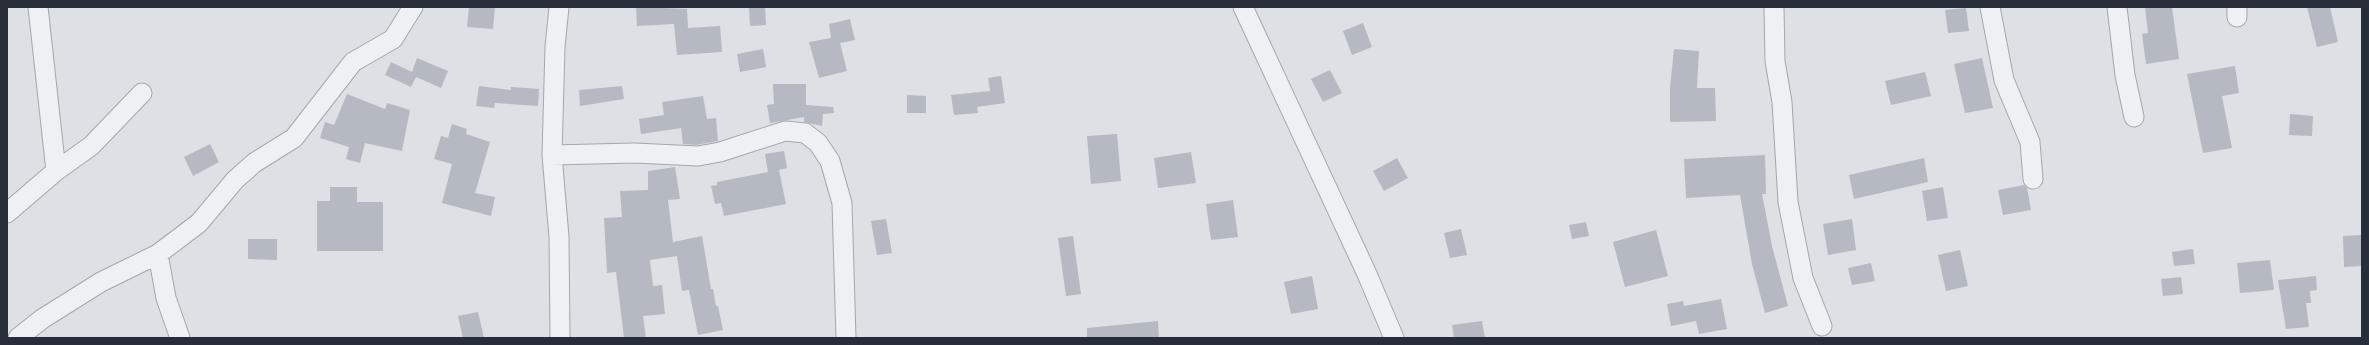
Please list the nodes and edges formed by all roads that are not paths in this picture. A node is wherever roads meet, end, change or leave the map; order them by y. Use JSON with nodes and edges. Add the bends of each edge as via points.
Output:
{"nodes":[{"id":1,"x":38,"y":7,"type":"edge"},
{"id":2,"x":413,"y":7,"type":"edge"},
{"id":3,"x":559,"y":7,"type":"edge"},
{"id":4,"x":1243,"y":7,"type":"edge"},
{"id":5,"x":1774,"y":7,"type":"edge"},
{"id":6,"x":1990,"y":7,"type":"edge"},
{"id":7,"x":2117,"y":7,"type":"edge"},
{"id":8,"x":142,"y":94,"type":"dead end"},
{"id":9,"x":2134,"y":116,"type":"dead end"},
{"id":10,"x":552,"y":155,"type":"junction"},
{"id":11,"x":56,"y":170,"type":"junction"},
{"id":12,"x":2033,"y":178,"type":"dead end"},
{"id":13,"x":7,"y":213,"type":"edge"},
{"id":14,"x":158,"y":254,"type":"junction"},
{"id":15,"x":1822,"y":326,"type":"dead end"},
{"id":16,"x":18,"y":338,"type":"edge"},
{"id":17,"x":180,"y":338,"type":"edge"},
{"id":18,"x":560,"y":338,"type":"edge"},
{"id":19,"x":846,"y":338,"type":"edge"},
{"id":20,"x":1394,"y":338,"type":"edge"}],
"edges":[{"from":1,"to":11,"type":"street"},
{"from":2,"to":14,"type":"street","via":[[393,39],[353,62],[294,138],[254,163],[235,180],[199,223]]},
{"from":3,"to":10,"type":"street"},
{"from":4,"to":20,"type":"street"},
{"from":5,"to":15,"type":"street","via":[[1775,61],[1782,102],[1788,202],[1803,278]]},
{"from":6,"to":12,"type":"street","via":[[2004,80],[2030,142]]},
{"from":7,"to":9,"type":"street","via":[[2125,75]]},
{"from":8,"to":11,"type":"street","via":[[91,146]]},
{"from":10,"to":18,"type":"street","via":[[559,237]]},
{"from":10,"to":19,"type":"street","via":[[634,153],[698,156],[720,152],[785,131],[805,133],[818,143],[830,161],[842,203]]},
{"from":11,"to":13,"type":"street"},
{"from":14,"to":16,"type":"street","via":[[102,282],[42,319]]},
{"from":14,"to":17,"type":"street","via":[[166,298]]}]}
